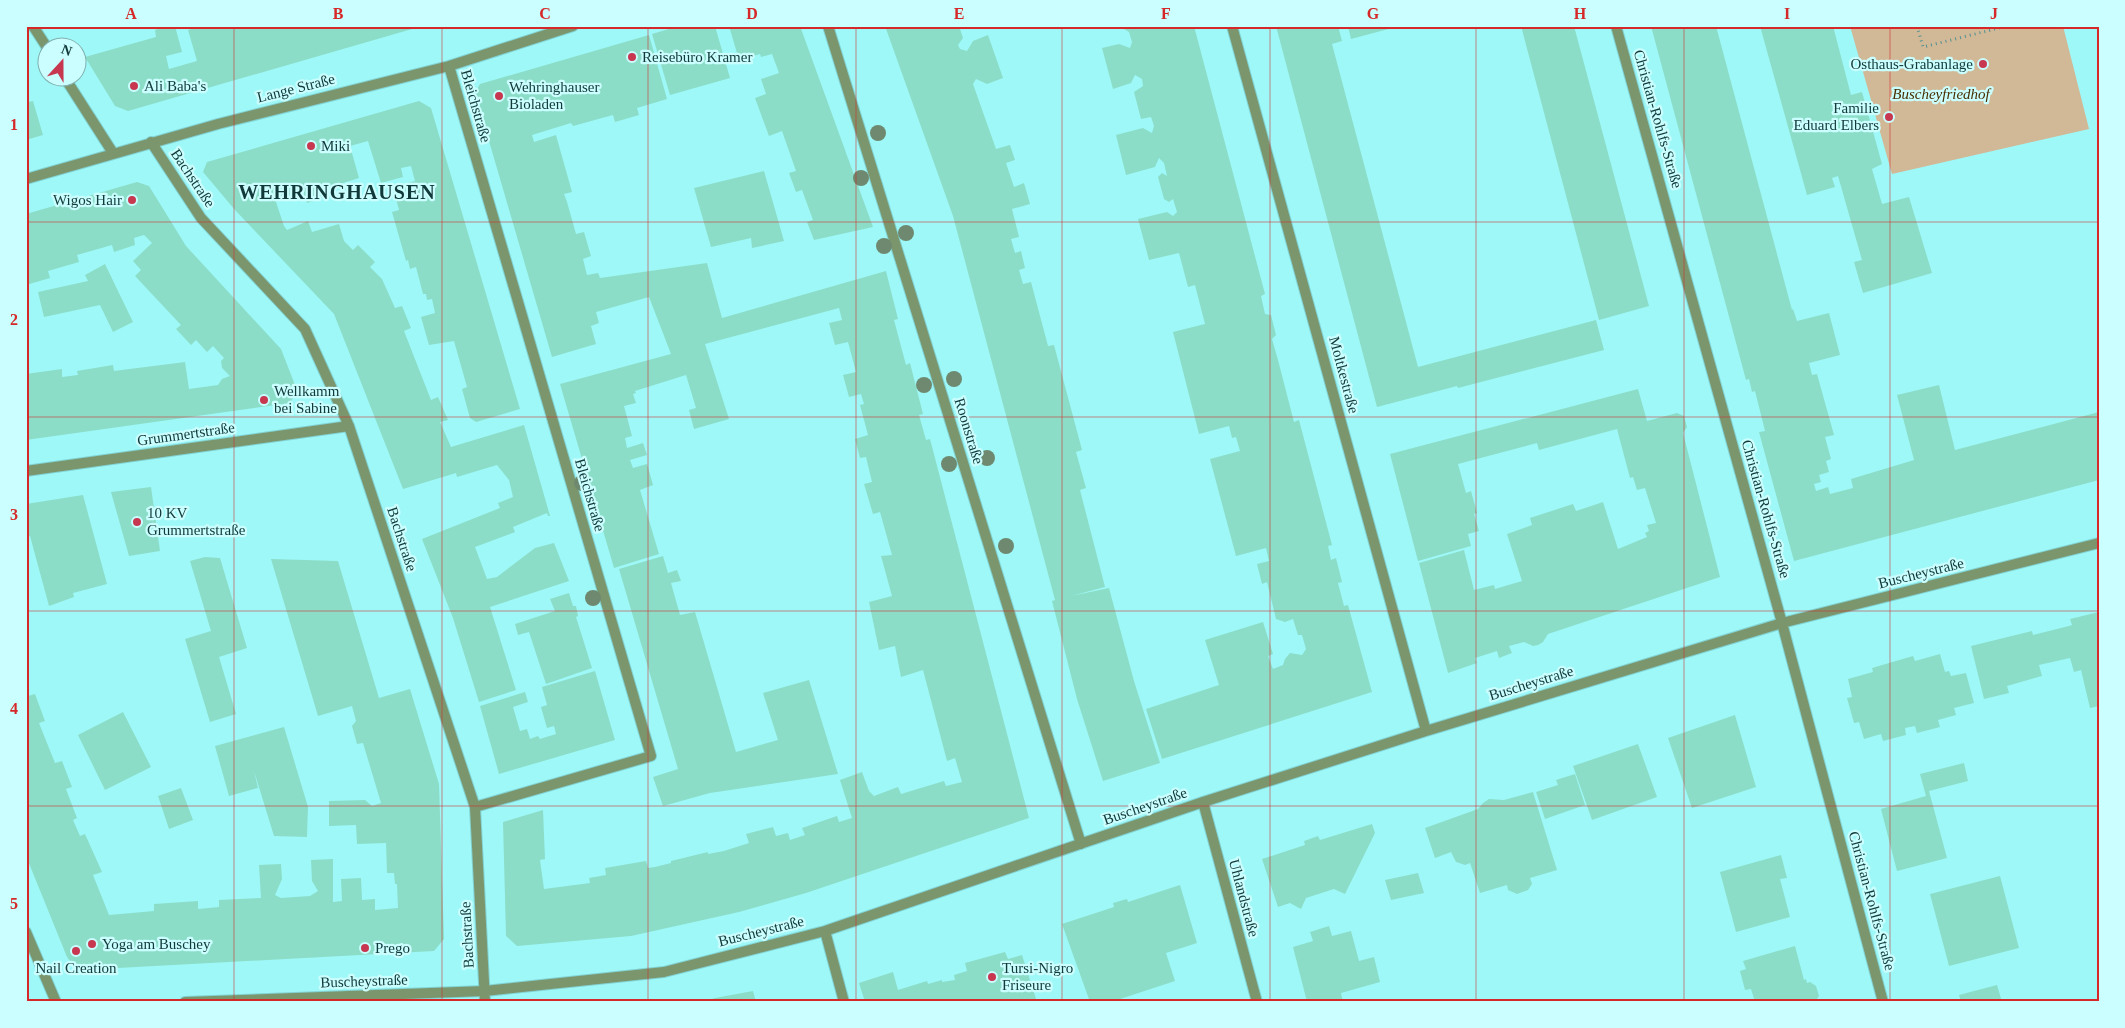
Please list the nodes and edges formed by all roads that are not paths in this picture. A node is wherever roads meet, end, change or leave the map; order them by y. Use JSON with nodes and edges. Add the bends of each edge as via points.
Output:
{"nodes":[{"id":1,"x":33,"y":26,"type":"edge"},
{"id":2,"x":574,"y":26,"type":"edge"},
{"id":3,"x":828,"y":26,"type":"edge"},
{"id":4,"x":1232,"y":26,"type":"edge"},
{"id":5,"x":1616,"y":26,"type":"edge"},
{"id":6,"x":41,"y":38,"type":"edge"},
{"id":7,"x":449,"y":66,"type":"junction"},
{"id":8,"x":72,"y":88,"type":"edge"},
{"id":9,"x":151,"y":142,"type":"junction"},
{"id":10,"x":113,"y":153,"type":"junction"},
{"id":11,"x":26,"y":179,"type":"edge"},
{"id":12,"x":349,"y":426,"type":"junction"},
{"id":13,"x":26,"y":472,"type":"edge"},
{"id":14,"x":2099,"y":544,"type":"edge"},
{"id":15,"x":1782,"y":622,"type":"junction"},
{"id":16,"x":1426,"y":731,"type":"junction"},
{"id":17,"x":1203,"y":802,"type":"junction"},
{"id":18,"x":475,"y":807,"type":"junction"},
{"id":19,"x":1080,"y":844,"type":"junction"},
{"id":20,"x":825,"y":931,"type":"junction"},
{"id":21,"x":26,"y":932,"type":"edge"},
{"id":22,"x":485,"y":997,"type":"edge"},
{"id":23,"x":56,"y":1002,"type":"edge"},
{"id":24,"x":185,"y":1002,"type":"edge"},
{"id":25,"x":844,"y":1002,"type":"edge"},
{"id":26,"x":1257,"y":1002,"type":"edge"},
{"id":27,"x":1883,"y":1002,"type":"edge"}],
"edges":[{"from":1,"to":6,"type":"street"},
{"from":2,"to":7,"type":"street","name":"Lange Straße"},
{"from":3,"to":19,"type":"street","name":"Roonstraße"},
{"from":4,"to":16,"type":"street","name":"Moltkestraße"},
{"from":5,"to":15,"type":"street","name":"Christian-Rohlfs-Straße"},
{"from":7,"to":9,"type":"street","name":"Lange Straße"},
{"from":7,"to":18,"type":"street","name":"Bleichstraße","via":[[651,756]]},
{"from":8,"to":10,"type":"street"},
{"from":9,"to":10,"type":"street","name":"Lange Straße"},
{"from":9,"to":12,"type":"street","name":"Bachstraße","via":[[201,218],[305,329]]},
{"from":10,"to":11,"type":"street","name":"Lange Straße"},
{"from":12,"to":13,"type":"street","name":"Grummertstraße"},
{"from":12,"to":18,"type":"street","name":"Bachstraße"},
{"from":14,"to":15,"type":"street","name":"Buscheystraße"},
{"from":15,"to":16,"type":"street","name":"Buscheystraße"},
{"from":15,"to":27,"type":"street","name":"Christian-Rohlfs-Straße"},
{"from":16,"to":17,"type":"street","name":"Buscheystraße"},
{"from":17,"to":19,"type":"street","name":"Buscheystraße"},
{"from":17,"to":26,"type":"street","name":"Uhlandstraße"},
{"from":18,"to":22,"type":"street","name":"Bachstraße"},
{"from":19,"to":20,"type":"street","name":"Buscheystraße"},
{"from":20,"to":22,"type":"street","name":"Buscheystraße","via":[[664,972]]},
{"from":20,"to":25,"type":"street"},
{"from":21,"to":23,"type":"street"},
{"from":22,"to":24,"type":"street","name":"Buscheystraße"}]}
